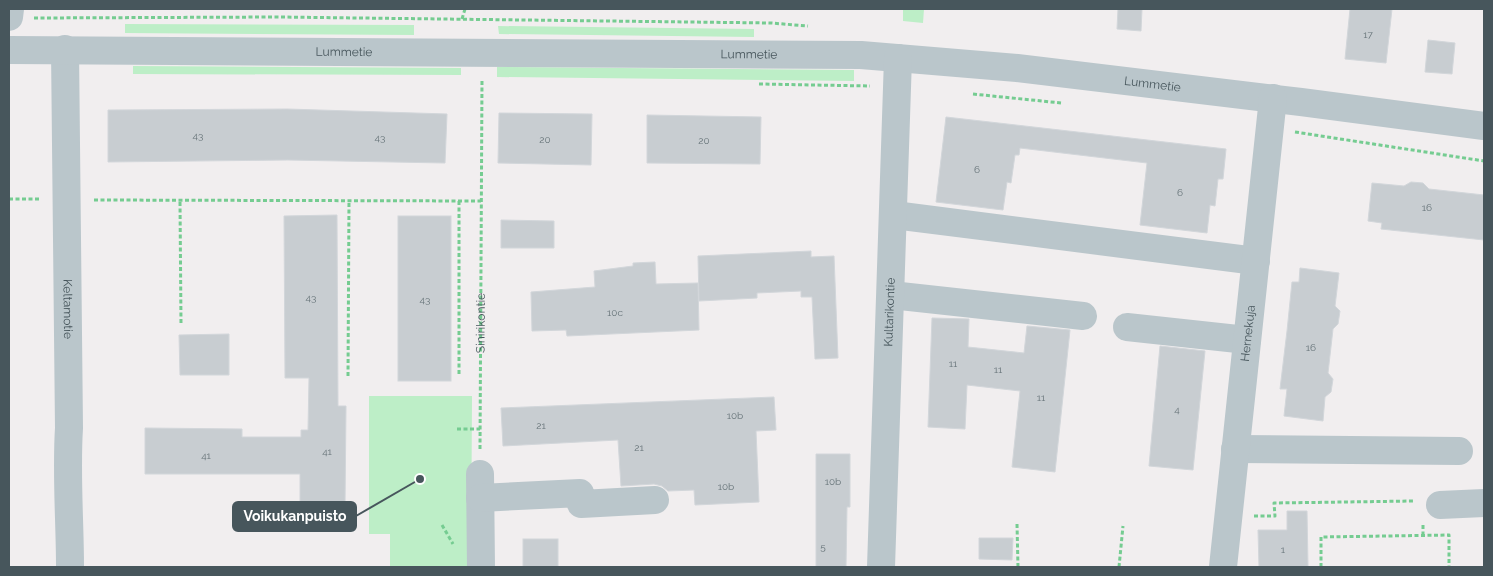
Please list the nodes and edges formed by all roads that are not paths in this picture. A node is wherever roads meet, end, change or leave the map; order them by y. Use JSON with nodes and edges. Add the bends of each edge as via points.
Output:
{"nodes":[{"id":1,"x":65,"y":49,"type":"junction"},
{"id":2,"x":9,"y":50,"type":"edge"},
{"id":3,"x":898,"y":58,"type":"junction"},
{"id":4,"x":1271,"y":111,"type":"junction"},
{"id":5,"x":1484,"y":126,"type":"edge"},
{"id":6,"x":894,"y":215,"type":"junction"},
{"id":7,"x":1256,"y":261,"type":"junction"},
{"id":8,"x":891,"y":295,"type":"junction"},
{"id":9,"x":1083,"y":316,"type":"dead end"},
{"id":10,"x":1128,"y":327,"type":"dead end"},
{"id":11,"x":1247,"y":340,"type":"junction"},
{"id":12,"x":1235,"y":449,"type":"junction"},
{"id":13,"x":1459,"y":451,"type":"dead end"},
{"id":14,"x":655,"y":500,"type":"dead end"},
{"id":15,"x":1484,"y":504,"type":"edge"},
{"id":16,"x":1428,"y":508,"type":"road end"},
{"id":17,"x":70,"y":567,"type":"edge"},
{"id":18,"x":481,"y":567,"type":"edge"},
{"id":19,"x":881,"y":567,"type":"edge"},
{"id":20,"x":1223,"y":567,"type":"edge"}],
"edges":[{"from":1,"to":2,"type":"street","name":"Lummetie"},
{"from":1,"to":3,"type":"street","name":"Lummetie","via":[[778,54]]},
{"from":1,"to":17,"type":"street","name":"Keltamotie","via":[[69,428],[66,467],[70,501]]},
{"from":3,"to":4,"type":"street","name":"Lummetie","via":[[1017,68]]},
{"from":3,"to":6,"type":"street","name":"Kultarikontie"},
{"from":4,"to":5,"type":"street","name":"Lummetie"},
{"from":4,"to":7,"type":"street","name":"Hernekuja"},
{"from":6,"to":7,"type":"street"},
{"from":6,"to":8,"type":"street","name":"Kultarikontie"},
{"from":7,"to":11,"type":"street","name":"Hernekuja"},
{"from":8,"to":9,"type":"street"},
{"from":8,"to":19,"type":"street","name":"Kultarikontie"},
{"from":10,"to":11,"type":"street"},
{"from":11,"to":12,"type":"street","name":"Hernekuja"},
{"from":12,"to":13,"type":"street"},
{"from":12,"to":20,"type":"street","name":"Hernekuja"},
{"from":14,"to":18,"type":"street","via":[[581,504],[580,493],[480,486]]},
{"from":15,"to":16,"type":"street"}]}
